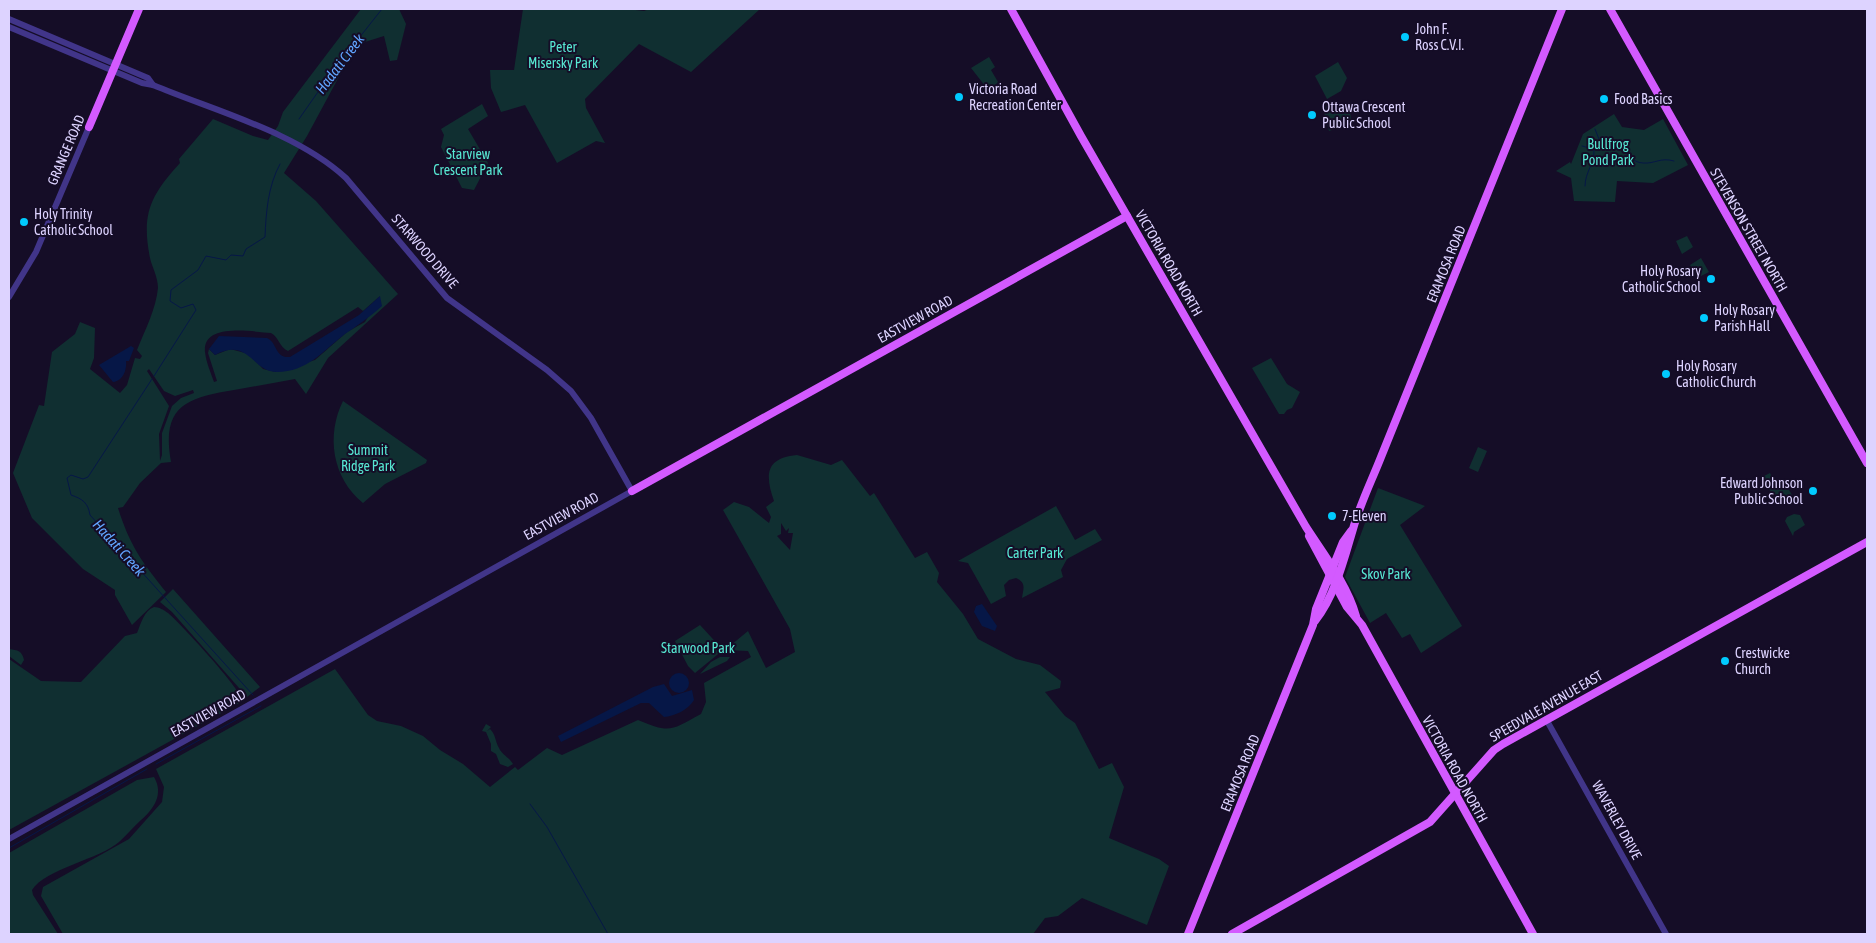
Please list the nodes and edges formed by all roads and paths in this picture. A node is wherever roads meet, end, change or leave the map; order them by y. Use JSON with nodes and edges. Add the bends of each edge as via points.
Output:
{"nodes":[{"id":1,"x":139,"y":9,"type":"edge"},
{"id":2,"x":1011,"y":9,"type":"edge"},
{"id":3,"x":1562,"y":9,"type":"edge"},
{"id":4,"x":1610,"y":9,"type":"edge"},
{"id":5,"x":9,"y":19,"type":"edge"},
{"id":6,"x":9,"y":27,"type":"edge"},
{"id":7,"x":114,"y":67,"type":"junction"},
{"id":8,"x":89,"y":127,"type":"joint"},
{"id":9,"x":1127,"y":216,"type":"junction"},
{"id":10,"x":9,"y":297,"type":"edge"},
{"id":11,"x":1867,"y":463,"type":"edge"},
{"id":12,"x":632,"y":491,"type":"junction"},
{"id":13,"x":1307,"y":529,"type":"junction"},
{"id":14,"x":1353,"y":529,"type":"junction"},
{"id":15,"x":1867,"y":542,"type":"edge"},
{"id":16,"x":1340,"y":550,"type":"junction"},
{"id":17,"x":1322,"y":552,"type":"junction"},
{"id":18,"x":1333,"y":577,"type":"junction"},
{"id":19,"x":1345,"y":603,"type":"junction"},
{"id":20,"x":1326,"y":604,"type":"junction"},
{"id":21,"x":1356,"y":616,"type":"junction"},
{"id":22,"x":1314,"y":621,"type":"junction"},
{"id":23,"x":1546,"y":719,"type":"junction"},
{"id":24,"x":1456,"y":795,"type":"junction"},
{"id":25,"x":9,"y":839,"type":"edge"},
{"id":26,"x":1188,"y":934,"type":"edge"},
{"id":27,"x":1232,"y":934,"type":"edge"},
{"id":28,"x":1533,"y":934,"type":"edge"},
{"id":29,"x":1666,"y":934,"type":"edge"}],
"edges":[{"from":1,"to":7,"type":"main road","name":"GRANGE ROAD"},
{"from":2,"to":9,"type":"main road","name":"VICTORIA ROAD NORTH"},
{"from":3,"to":14,"type":"main road","name":"ERAMOSA ROAD"},
{"from":4,"to":11,"type":"main road","name":"STEVENSON STREET NORTH"},
{"from":5,"to":7,"type":"street","name":"STARWOOD DRIVE"},
{"from":6,"to":7,"type":"street","name":"STARWOOD DRIVE"},
{"from":7,"to":8,"type":"main road","name":"GRANGE ROAD"},
{"from":7,"to":12,"type":"street","name":"STARWOOD DRIVE","via":[[148,78],[153,85],[295,143],[337,170],[444,294],[571,391]]},
{"from":8,"to":10,"type":"street","name":"GRANGE ROAD","via":[[36,252]]},
{"from":9,"to":12,"type":"main road","name":"EASTVIEW ROAD"},
{"from":9,"to":13,"type":"main road","name":"VICTORIA ROAD NORTH"},
{"from":12,"to":25,"type":"street","name":"EASTVIEW ROAD"},
{"from":13,"to":17,"type":"main road","name":"VICTORIA ROAD NORTH"},
{"from":13,"to":18,"type":"main road","name":"VICTORIA ROAD NORTH","via":[[1311,544]]},
{"from":14,"to":16,"type":"main road","name":"ERAMOSA ROAD"},
{"from":14,"to":18,"type":"main road","name":"ERAMOSA ROAD","via":[[1350,545]]},
{"from":15,"to":23,"type":"main road","name":"SPEEDVALE AVENUE EAST"},
{"from":16,"to":17,"type":"main road","via":[[1331,555]]},
{"from":16,"to":18,"type":"main road","name":"ERAMOSA ROAD"},
{"from":17,"to":18,"type":"main road","name":"VICTORIA ROAD NORTH"},
{"from":18,"to":19,"type":"main road","name":"VICTORIA ROAD NORTH"},
{"from":18,"to":20,"type":"main road","name":"ERAMOSA ROAD"},
{"from":18,"to":21,"type":"main road","name":"VICTORIA ROAD NORTH","via":[[1352,604]]},
{"from":18,"to":22,"type":"main road","name":"ERAMOSA ROAD","via":[[1316,609]]},
{"from":19,"to":20,"type":"main road","via":[[1337,599]]},
{"from":19,"to":21,"type":"main road","name":"VICTORIA ROAD NORTH"},
{"from":20,"to":22,"type":"main road","name":"ERAMOSA ROAD"},
{"from":21,"to":24,"type":"main road","name":"VICTORIA ROAD NORTH"},
{"from":22,"to":26,"type":"main road","name":"ERAMOSA ROAD"},
{"from":23,"to":24,"type":"main road","name":"SPEEDVALE AVENUE EAST","via":[[1494,750]]},
{"from":23,"to":29,"type":"street","name":"WAVERLEY DRIVE"},
{"from":24,"to":27,"type":"main road","name":"SPEEDVALE AVENUE EAST","via":[[1430,822]]},
{"from":24,"to":28,"type":"main road","name":"VICTORIA ROAD NORTH"}]}
